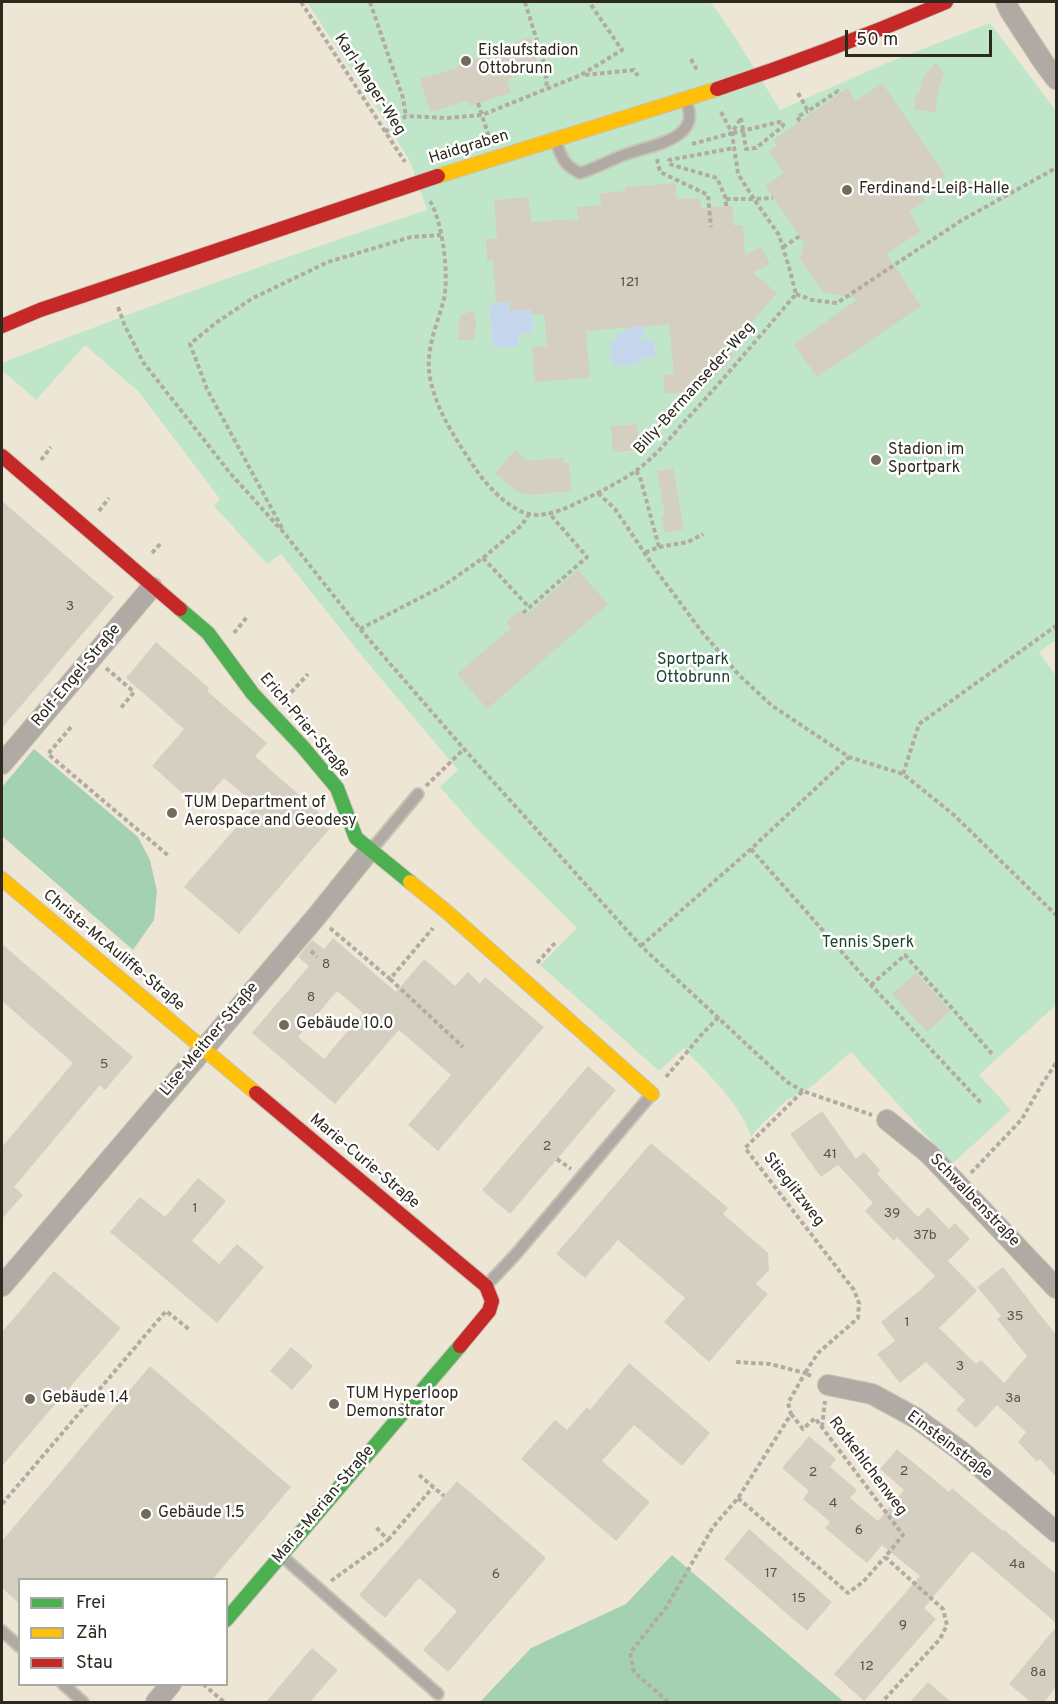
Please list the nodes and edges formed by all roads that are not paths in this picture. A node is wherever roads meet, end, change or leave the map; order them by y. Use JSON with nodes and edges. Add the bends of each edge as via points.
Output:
{"nodes":[{"id":1,"x":946,"y":2,"type":"edge"},
{"id":2,"x":1006,"y":2,"type":"edge"},
{"id":3,"x":1056,"y":79,"type":"edge"},
{"id":4,"x":686,"y":99,"type":"junction"},
{"id":5,"x":555,"y":139,"type":"junction"},
{"id":6,"x":2,"y":326,"type":"edge"},
{"id":7,"x":2,"y":456,"type":"edge"},
{"id":8,"x":152,"y":587,"type":"junction"},
{"id":9,"x":2,"y":764,"type":"edge"},
{"id":10,"x":418,"y":794,"type":"road end"},
{"id":11,"x":370,"y":850,"type":"junction"},
{"id":12,"x":2,"y":879,"type":"edge"},
{"id":13,"x":202,"y":1049,"type":"junction"},
{"id":14,"x":652,"y":1094,"type":"joint"},
{"id":15,"x":886,"y":1120,"type":"road end"},
{"id":16,"x":2,"y":1286,"type":"edge"},
{"id":17,"x":486,"y":1286,"type":"junction"},
{"id":18,"x":1056,"y":1288,"type":"edge"},
{"id":19,"x":821,"y":1382,"type":"road end"},
{"id":20,"x":1056,"y":1532,"type":"edge"},
{"id":21,"x":281,"y":1556,"type":"junction"},
{"id":22,"x":228,"y":1618,"type":"edge"},
{"id":23,"x":2,"y":1631,"type":"edge"},
{"id":24,"x":18,"y":1645,"type":"edge"},
{"id":25,"x":65,"y":1686,"type":"edge"},
{"id":26,"x":169,"y":1686,"type":"edge"},
{"id":27,"x":438,"y":1694,"type":"dead end"},
{"id":28,"x":83,"y":1702,"type":"edge"},
{"id":29,"x":156,"y":1702,"type":"edge"}],
"edges":[{"from":1,"to":4,"type":"street","name":"Haidgraben","via":[[773,70]]},
{"from":2,"to":3,"type":"street"},
{"from":4,"to":5,"type":"street","name":"Haidgraben"},
{"from":4,"to":5,"type":"lane","via":[[690,116],[685,128],[670,139],[580,173],[562,159]]},
{"from":5,"to":6,"type":"street","name":"Haidgraben","via":[[417,182]]},
{"from":7,"to":8,"type":"street","name":"Erich-Prier-Straße"},
{"from":8,"to":9,"type":"street","name":"Rolf-Engel-Straße"},
{"from":8,"to":11,"type":"street","name":"Erich-Prier-Straße","via":[[208,633],[253,694],[337,788],[356,838]]},
{"from":10,"to":11,"type":"lane","name":"Lise-Meitner-Straße"},
{"from":11,"to":13,"type":"street","name":"Lise-Meitner-Straße"},
{"from":11,"to":14,"type":"street","name":"Erich-Prier-Straße","via":[[447,912]]},
{"from":12,"to":13,"type":"street","name":"Christa-McAuliffe-Straße"},
{"from":13,"to":16,"type":"street","name":"Lise-Meitner-Straße"},
{"from":13,"to":17,"type":"street","name":"Marie-Curie-Straße"},
{"from":14,"to":17,"type":"lane"},
{"from":15,"to":18,"type":"street","name":"Schwalbenstraße","via":[[929,1154]]},
{"from":17,"to":21,"type":"street","name":"Maria-Merian-Straße","via":[[493,1299],[487,1315]]},
{"from":19,"to":20,"type":"street","name":"Einsteinstraße","via":[[872,1394],[916,1418]]},
{"from":21,"to":22,"type":"street","name":"Maria-Merian-Straße"},
{"from":21,"to":27,"type":"lane"},
{"from":23,"to":24,"type":"lane"},
{"from":25,"to":28,"type":"lane"},
{"from":26,"to":29,"type":"street"}]}
